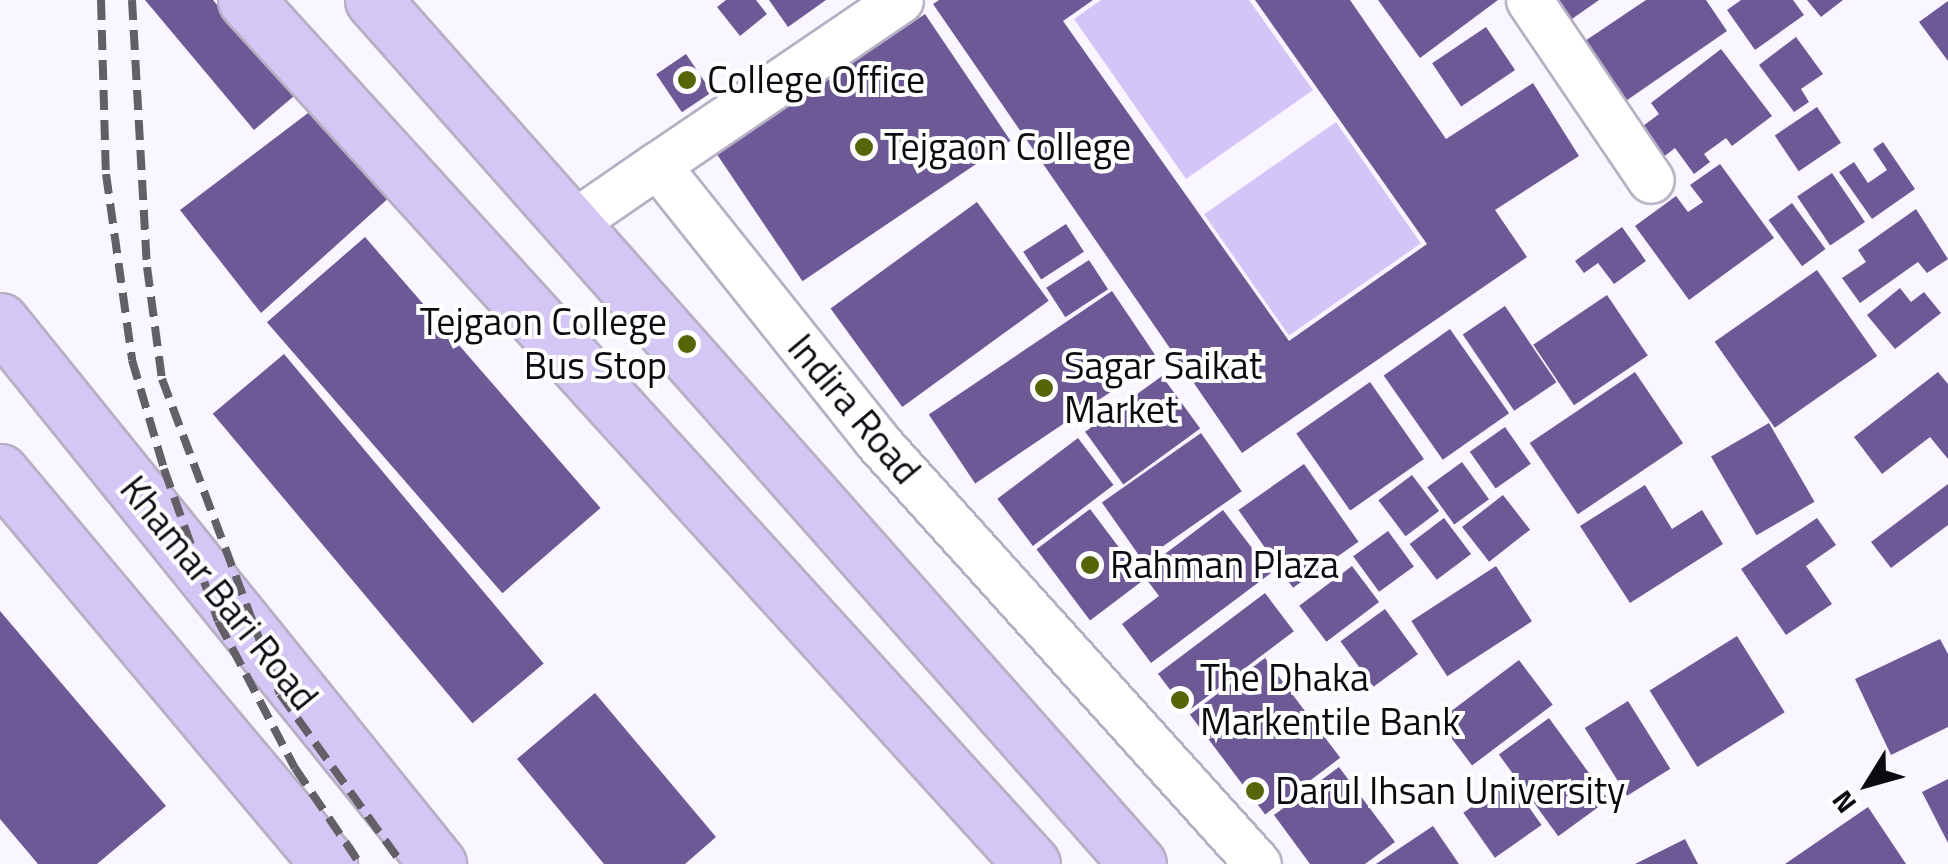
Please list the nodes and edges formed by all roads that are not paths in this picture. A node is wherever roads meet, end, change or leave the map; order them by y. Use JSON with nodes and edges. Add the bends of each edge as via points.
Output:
{"nodes":[{"id":1,"x":246,"y":0,"type":"edge"},
{"id":2,"x":373,"y":0,"type":"edge"},
{"id":3,"x":900,"y":0,"type":"edge"},
{"id":4,"x":1529,"y":0,"type":"edge"},
{"id":5,"x":657,"y":165,"type":"junction"},
{"id":6,"x":1651,"y":180,"type":"dead end"},
{"id":7,"x":570,"y":226,"type":"junction"},
{"id":8,"x":0,"y":321,"type":"edge"},
{"id":9,"x":0,"y":472,"type":"edge"},
{"id":10,"x":329,"y":864,"type":"edge"},
{"id":11,"x":438,"y":864,"type":"edge"},
{"id":12,"x":1032,"y":864,"type":"edge"},
{"id":13,"x":1138,"y":864,"type":"edge"},
{"id":14,"x":1258,"y":864,"type":"edge"}],
"edges":[{"from":1,"to":12,"type":"highway"},
{"from":2,"to":7,"type":"highway"},
{"from":3,"to":5,"type":"street"},
{"from":4,"to":6,"type":"street"},
{"from":5,"to":7,"type":"street"},
{"from":5,"to":14,"type":"street","name":"Indira Road","via":[[876,440]]},
{"from":7,"to":13,"type":"highway"},
{"from":8,"to":11,"type":"highway","name":"Khamar Bari Road"},
{"from":9,"to":10,"type":"highway"}]}
